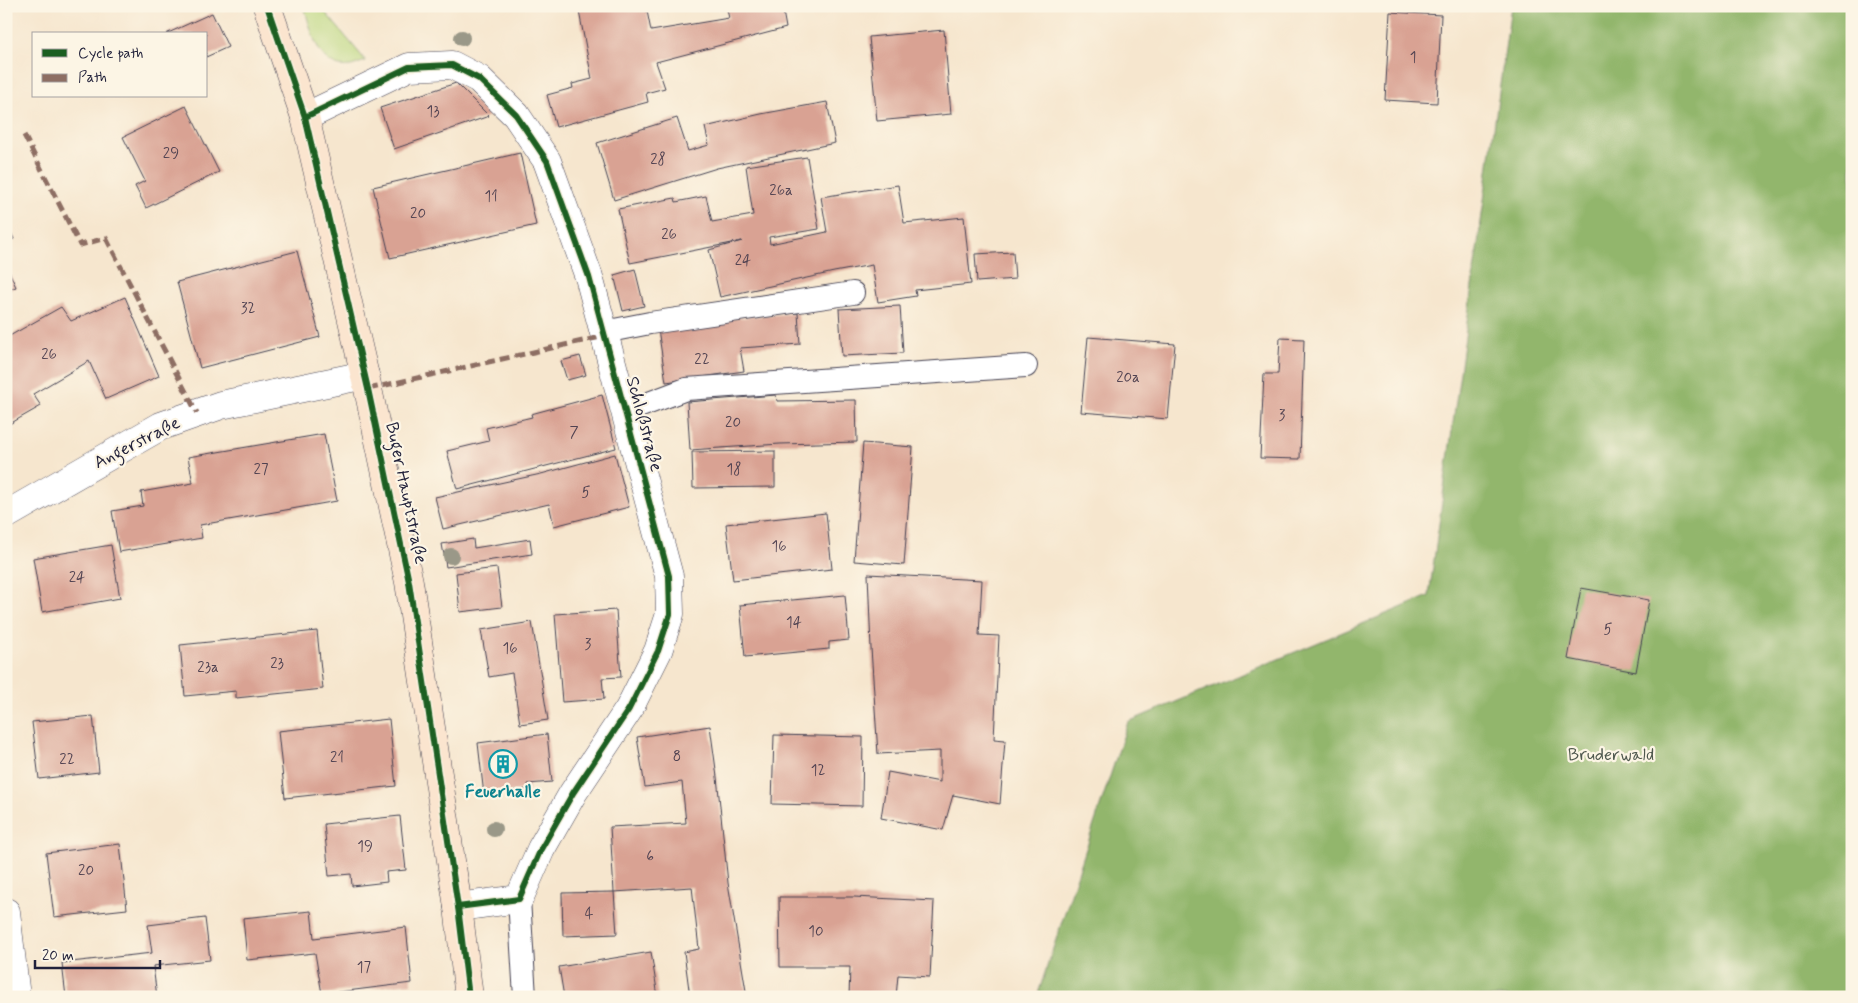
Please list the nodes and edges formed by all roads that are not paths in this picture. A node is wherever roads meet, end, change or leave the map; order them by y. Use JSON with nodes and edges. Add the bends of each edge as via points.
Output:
{"nodes":[{"id":1,"x":267,"y":6,"type":"edge"},
{"id":2,"x":305,"y":117,"type":"junction"},
{"id":3,"x":853,"y":293,"type":"dead end"},
{"id":4,"x":604,"y":332,"type":"junction"},
{"id":5,"x":1026,"y":366,"type":"dead end"},
{"id":6,"x":365,"y":375,"type":"junction"},
{"id":7,"x":625,"y":412,"type":"junction"},
{"id":8,"x":6,"y":515,"type":"edge"},
{"id":9,"x":519,"y":899,"type":"junction"},
{"id":10,"x":458,"y":907,"type":"junction"},
{"id":11,"x":6,"y":912,"type":"edge"},
{"id":12,"x":16,"y":997,"type":"edge"},
{"id":13,"x":469,"y":997,"type":"edge"},
{"id":14,"x":526,"y":997,"type":"edge"}],
"edges":[{"from":1,"to":2,"type":"street","name":"Buger Hauptstraße"},
{"from":2,"to":4,"type":"street","name":"Schloßstraße","via":[[409,67],[452,65],[479,79],[516,115],[547,161],[589,277]]},
{"from":2,"to":6,"type":"street","name":"Buger Hauptstraße"},
{"from":3,"to":4,"type":"lane"},
{"from":4,"to":7,"type":"street","name":"Schloßstraße"},
{"from":5,"to":7,"type":"lane","via":[[686,389]]},
{"from":6,"to":8,"type":"street","name":"Angerstraße","via":[[221,405],[160,426]]},
{"from":6,"to":10,"type":"street","name":"Buger Hauptstraße","via":[[409,582]]},
{"from":7,"to":9,"type":"street","name":"Schloßstraße","via":[[669,576],[670,614],[658,651],[629,709],[573,792]]},
{"from":9,"to":10,"type":"street"},
{"from":9,"to":14,"type":"lane"},
{"from":10,"to":13,"type":"street","name":"Buger Hauptstraße"},
{"from":11,"to":12,"type":"street"}]}
